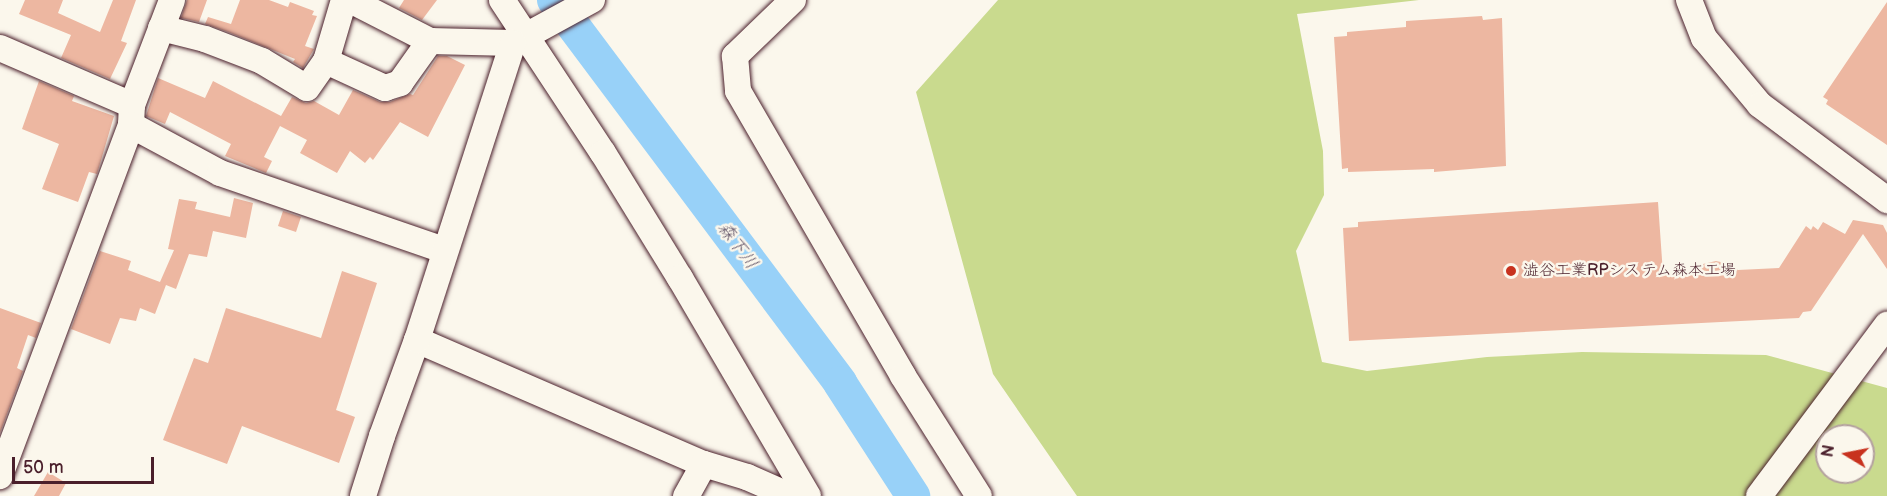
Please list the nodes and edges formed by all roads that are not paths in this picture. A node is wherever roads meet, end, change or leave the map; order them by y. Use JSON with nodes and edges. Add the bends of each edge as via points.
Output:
{"nodes":[{"id":1,"x":172,"y":0,"type":"edge"},
{"id":2,"x":344,"y":0,"type":"edge"},
{"id":3,"x":350,"y":0,"type":"edge"},
{"id":4,"x":502,"y":0,"type":"edge"},
{"id":5,"x":592,"y":0,"type":"edge"},
{"id":6,"x":793,"y":0,"type":"edge"},
{"id":7,"x":1689,"y":0,"type":"edge"},
{"id":8,"x":161,"y":28,"type":"junction"},
{"id":9,"x":525,"y":37,"type":"junction"},
{"id":10,"x":430,"y":40,"type":"junction"},
{"id":11,"x":0,"y":48,"type":"edge"},
{"id":12,"x":326,"y":61,"type":"junction"},
{"id":13,"x":131,"y":115,"type":"junction"},
{"id":14,"x":1887,"y":200,"type":"edge"},
{"id":15,"x":444,"y":250,"type":"junction"},
{"id":16,"x":1887,"y":326,"type":"edge"},
{"id":17,"x":417,"y":339,"type":"junction"},
{"id":18,"x":704,"y":464,"type":"junction"},
{"id":19,"x":0,"y":476,"type":"edge"},
{"id":20,"x":363,"y":496,"type":"edge"},
{"id":21,"x":686,"y":496,"type":"edge"},
{"id":22,"x":790,"y":496,"type":"edge"},
{"id":23,"x":808,"y":496,"type":"edge"},
{"id":24,"x":979,"y":496,"type":"edge"},
{"id":25,"x":1759,"y":496,"type":"edge"}],
"edges":[{"from":1,"to":8,"type":"street"},
{"from":2,"to":12,"type":"street"},
{"from":3,"to":10,"type":"street"},
{"from":4,"to":9,"type":"street"},
{"from":5,"to":9,"type":"street"},
{"from":6,"to":24,"type":"street","via":[[735,56],[738,91],[903,376]]},
{"from":7,"to":14,"type":"street","via":[[1704,38],[1760,105]]},
{"from":8,"to":12,"type":"street","via":[[206,39],[261,61],[308,88]]},
{"from":8,"to":13,"type":"street"},
{"from":9,"to":10,"type":"street"},
{"from":9,"to":15,"type":"street"},
{"from":9,"to":23,"type":"street","via":[[680,278]]},
{"from":10,"to":12,"type":"street","via":[[400,84],[385,88]]},
{"from":11,"to":13,"type":"street"},
{"from":13,"to":15,"type":"street","via":[[220,173]]},
{"from":13,"to":19,"type":"street"},
{"from":15,"to":17,"type":"street"},
{"from":16,"to":25,"type":"street"},
{"from":17,"to":18,"type":"street"},
{"from":17,"to":20,"type":"street"},
{"from":18,"to":21,"type":"street"},
{"from":18,"to":22,"type":"street"}]}
